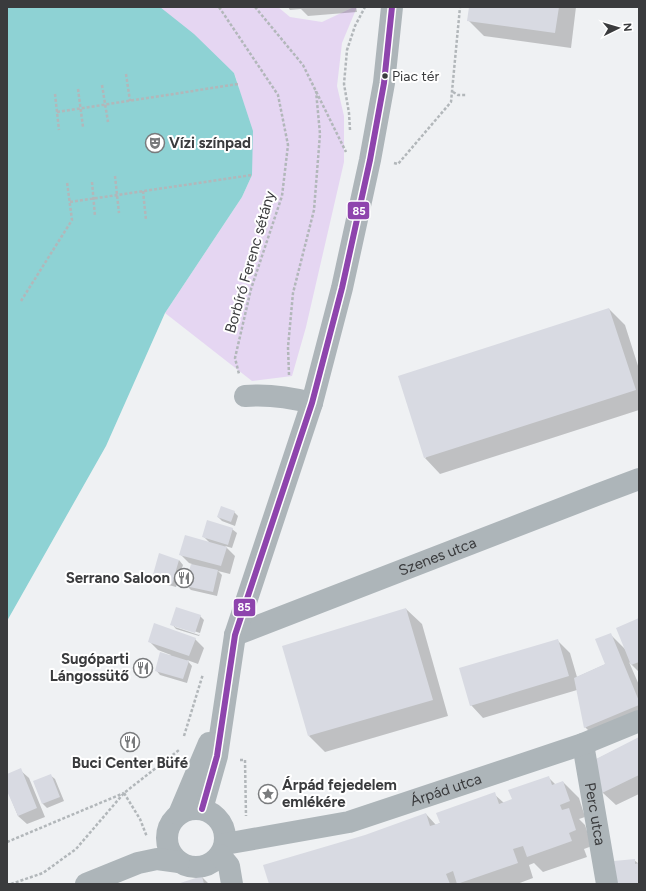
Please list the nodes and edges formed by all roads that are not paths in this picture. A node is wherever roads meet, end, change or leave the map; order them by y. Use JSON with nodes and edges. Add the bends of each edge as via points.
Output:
{"nodes":[{"id":1,"x":392,"y":7,"type":"edge"},
{"id":2,"x":245,"y":396,"type":"road end"},
{"id":3,"x":312,"y":403,"type":"junction"},
{"id":4,"x":639,"y":479,"type":"edge"},
{"id":5,"x":235,"y":635,"type":"junction"},
{"id":6,"x":224,"y":711,"type":"junction"},
{"id":7,"x":639,"y":721,"type":"edge"},
{"id":8,"x":583,"y":744,"type":"junction"},
{"id":9,"x":202,"y":809,"type":"junction"},
{"id":10,"x":179,"y":814,"type":"junction"},
{"id":11,"x":167,"y":837,"type":"junction"},
{"id":12,"x":222,"y":849,"type":"junction"},
{"id":13,"x":179,"y":862,"type":"junction"},
{"id":14,"x":138,"y":863,"type":"junction"},
{"id":15,"x":86,"y":884,"type":"edge"},
{"id":16,"x":232,"y":884,"type":"edge"},
{"id":17,"x":606,"y":884,"type":"edge"}],
"edges":[{"from":1,"to":3,"type":"street","via":[[384,83],[370,160],[342,288]]},
{"from":2,"to":3,"type":"street","via":[[290,397]]},
{"from":3,"to":5,"type":"street"},
{"from":4,"to":5,"type":"street","name":"Szenes utca"},
{"from":5,"to":6,"type":"street"},
{"from":6,"to":9,"type":"street","via":[[217,756]]},
{"from":6,"to":10,"type":"street","via":[[203,754]]},
{"from":7,"to":8,"type":"street","name":"Árpád utca"},
{"from":8,"to":12,"type":"street","name":"Árpád utca","via":[[349,822]]},
{"from":8,"to":17,"type":"street","name":"Perc utca"},
{"from":9,"to":10,"type":"street","via":[[186,810]]},
{"from":9,"to":12,"type":"street","via":[[221,822],[225,832]]},
{"from":10,"to":11,"type":"street","via":[[173,820]]},
{"from":11,"to":13,"type":"street","via":[[168,846]]},
{"from":11,"to":14,"type":"street"},
{"from":12,"to":13,"type":"street","via":[[212,862],[201,867]]},
{"from":12,"to":16,"type":"street","via":[[229,866]]},
{"from":13,"to":14,"type":"street","via":[[157,859]]},
{"from":14,"to":15,"type":"street"}]}
